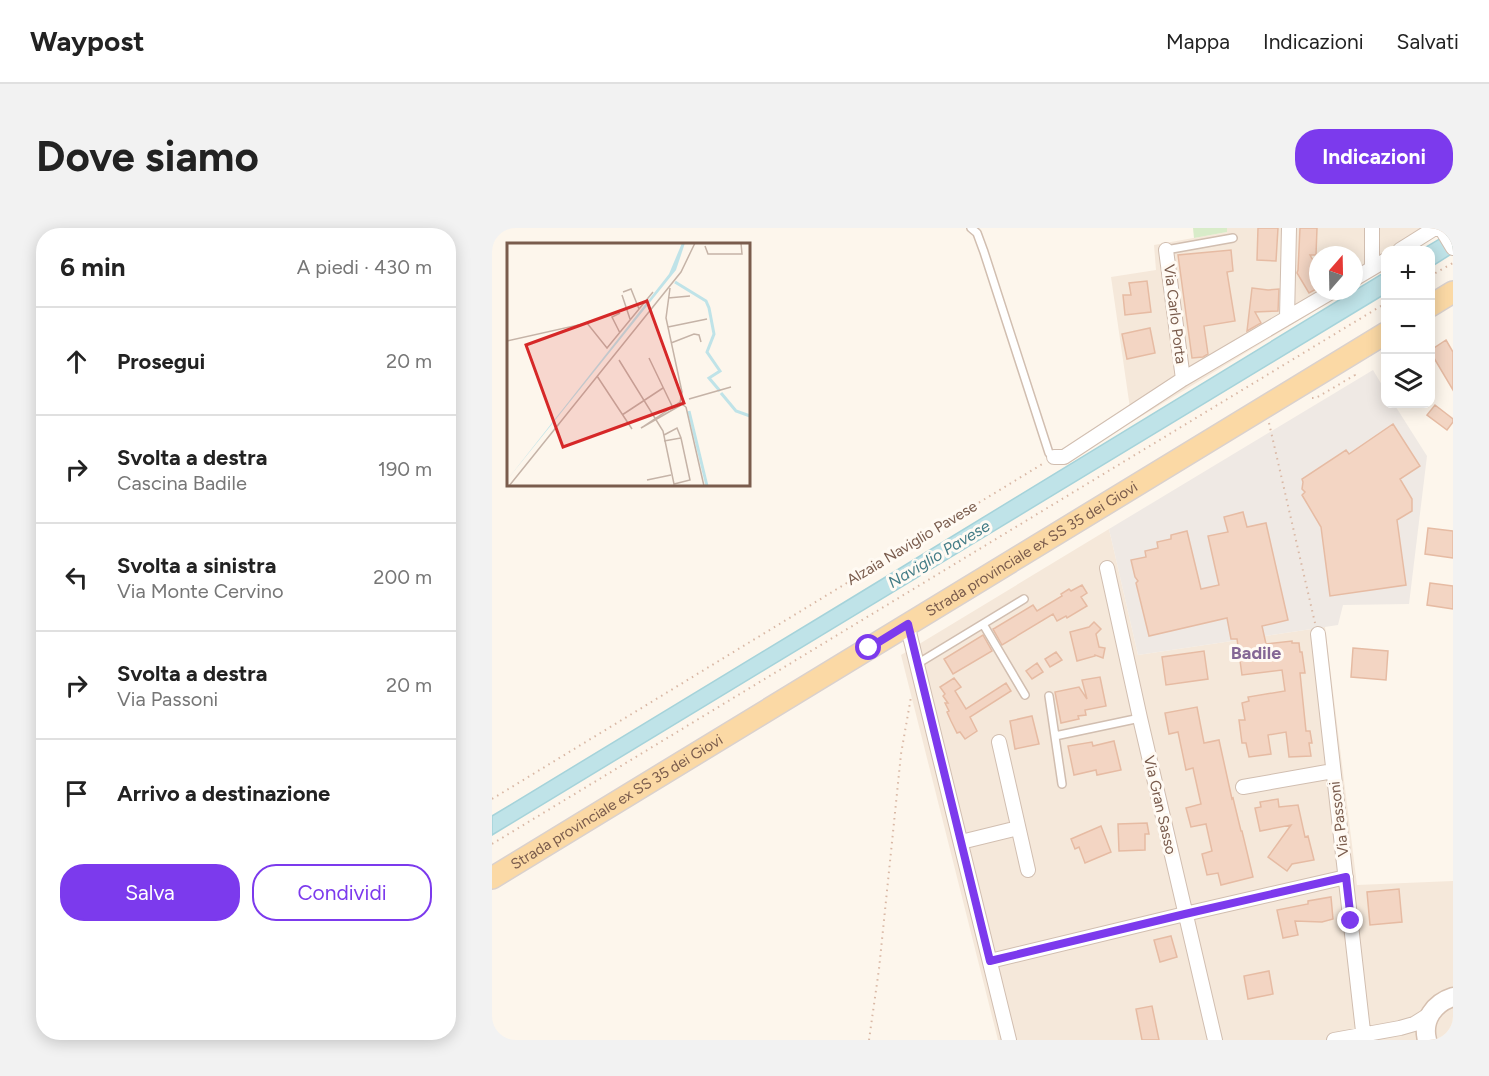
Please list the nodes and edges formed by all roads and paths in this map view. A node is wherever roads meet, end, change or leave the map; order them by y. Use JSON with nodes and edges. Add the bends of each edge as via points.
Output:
{"nodes":[{"id":1,"x":971,"y":228,"type":"edge"},
{"id":2,"x":1289,"y":228,"type":"edge"},
{"id":3,"x":1372,"y":228,"type":"edge"},
{"id":4,"x":1440,"y":229,"type":"edge"},
{"id":5,"x":1233,"y":238,"type":"dead end"},
{"id":6,"x":1408,"y":246,"type":"edge"},
{"id":7,"x":1453,"y":248,"type":"edge"},
{"id":8,"x":1166,"y":250,"type":"joint"},
{"id":9,"x":1381,"y":263,"type":"edge"},
{"id":10,"x":1453,"y":263,"type":"edge"},
{"id":11,"x":1372,"y":268,"type":"junction"},
{"id":12,"x":1363,"y":274,"type":"edge"},
{"id":13,"x":1435,"y":274,"type":"edge"},
{"id":14,"x":1453,"y":292,"type":"edge"},
{"id":15,"x":1318,"y":300,"type":"edge"},
{"id":16,"x":1435,"y":303,"type":"edge"},
{"id":17,"x":1381,"y":306,"type":"edge"},
{"id":18,"x":1287,"y":318,"type":"junction"},
{"id":19,"x":1381,"y":336,"type":"edge"},
{"id":20,"x":1352,"y":369,"type":"dead end"},
{"id":21,"x":1183,"y":379,"type":"junction"},
{"id":22,"x":1306,"y":397,"type":"dead end"},
{"id":23,"x":1269,"y":420,"type":"dead end"},
{"id":24,"x":1054,"y":457,"type":"junction"},
{"id":25,"x":1107,"y":568,"type":"dead end"},
{"id":26,"x":1024,"y":598,"type":"dead end"},
{"id":27,"x":908,"y":624,"type":"junction"},
{"id":28,"x":983,"y":624,"type":"junction"},
{"id":29,"x":1318,"y":634,"type":"joint"},
{"id":30,"x":917,"y":664,"type":"junction"},
{"id":31,"x":1025,"y":695,"type":"dead end"},
{"id":32,"x":1049,"y":696,"type":"dead end"},
{"id":33,"x":911,"y":698,"type":"dead end"},
{"id":34,"x":1140,"y":718,"type":"junction"},
{"id":35,"x":1055,"y":736,"type":"junction"},
{"id":36,"x":999,"y":742,"type":"dead end"},
{"id":37,"x":1333,"y":771,"type":"junction"},
{"id":38,"x":1062,"y":784,"type":"dead end"},
{"id":39,"x":1243,"y":787,"type":"dead end"},
{"id":40,"x":492,"y":799,"type":"edge"},
{"id":41,"x":1018,"y":828,"type":"junction"},
{"id":42,"x":961,"y":842,"type":"junction"},
{"id":43,"x":492,"y":844,"type":"edge"},
{"id":44,"x":1028,"y":870,"type":"dead end"},
{"id":45,"x":1346,"y":877,"type":"junction"},
{"id":46,"x":492,"y":878,"type":"edge"},
{"id":47,"x":1185,"y":914,"type":"junction"},
{"id":48,"x":990,"y":961,"type":"junction"},
{"id":49,"x":1453,"y":997,"type":"edge"},
{"id":50,"x":1430,"y":1014,"type":"junction"},
{"id":51,"x":1364,"y":1037,"type":"edge"},
{"id":52,"x":869,"y":1040,"type":"edge"},
{"id":53,"x":1009,"y":1040,"type":"edge"},
{"id":54,"x":1215,"y":1040,"type":"edge"},
{"id":55,"x":1334,"y":1040,"type":"edge"},
{"id":56,"x":1427,"y":1040,"type":"edge"}],
"edges":[{"from":1,"to":24,"type":"lane","via":[[984,252],[1049,453]]},
{"from":2,"to":18,"type":"street"},
{"from":3,"to":11,"type":"street"},
{"from":4,"to":6,"type":"street"},
{"from":4,"to":7,"type":"street"},
{"from":5,"to":8,"type":"lane"},
{"from":8,"to":21,"type":"street","name":"Via Carlo Porta"},
{"from":9,"to":11,"type":"street"},
{"from":10,"to":13,"type":"path"},
{"from":11,"to":12,"type":"street"},
{"from":14,"to":16,"type":"main road"},
{"from":15,"to":18,"type":"street"},
{"from":17,"to":43,"type":"path"},
{"from":18,"to":21,"type":"street"},
{"from":19,"to":27,"type":"main road","name":"Strada provinciale ex SS 35 dei Giovi"},
{"from":20,"to":22,"type":"path","via":[[1355,375],[1316,398]]},
{"from":21,"to":24,"type":"street","via":[[1064,457]]},
{"from":23,"to":29,"type":"path"},
{"from":24,"to":40,"type":"path","name":"Alzaia Naviglio Pavese"},
{"from":25,"to":34,"type":"street","name":"Via Gran Sasso"},
{"from":26,"to":28,"type":"lane"},
{"from":27,"to":30,"type":"street"},
{"from":27,"to":46,"type":"main road","name":"Strada provinciale ex SS 35 dei Giovi"},
{"from":28,"to":30,"type":"lane"},
{"from":28,"to":31,"type":"lane"},
{"from":29,"to":37,"type":"street","name":"Via Passoni"},
{"from":30,"to":42,"type":"street"},
{"from":32,"to":35,"type":"lane"},
{"from":33,"to":52,"type":"path","via":[[901,754]]},
{"from":34,"to":35,"type":"lane"},
{"from":34,"to":47,"type":"street","name":"Via Gran Sasso"},
{"from":35,"to":38,"type":"lane"},
{"from":36,"to":41,"type":"street"},
{"from":37,"to":39,"type":"street"},
{"from":37,"to":45,"type":"street","name":"Via Passoni"},
{"from":41,"to":42,"type":"street"},
{"from":41,"to":44,"type":"street"},
{"from":42,"to":48,"type":"street"},
{"from":45,"to":47,"type":"street"},
{"from":45,"to":51,"type":"street","name":"Via Passoni"},
{"from":47,"to":48,"type":"street"},
{"from":47,"to":54,"type":"street","name":"Via Gran Sasso"},
{"from":48,"to":53,"type":"street"},
{"from":49,"to":50,"type":"street","via":[[1436,1005]]},
{"from":50,"to":51,"type":"street","via":[[1414,1024]]},
{"from":50,"to":56,"type":"street"},
{"from":51,"to":55,"type":"street"}]}
